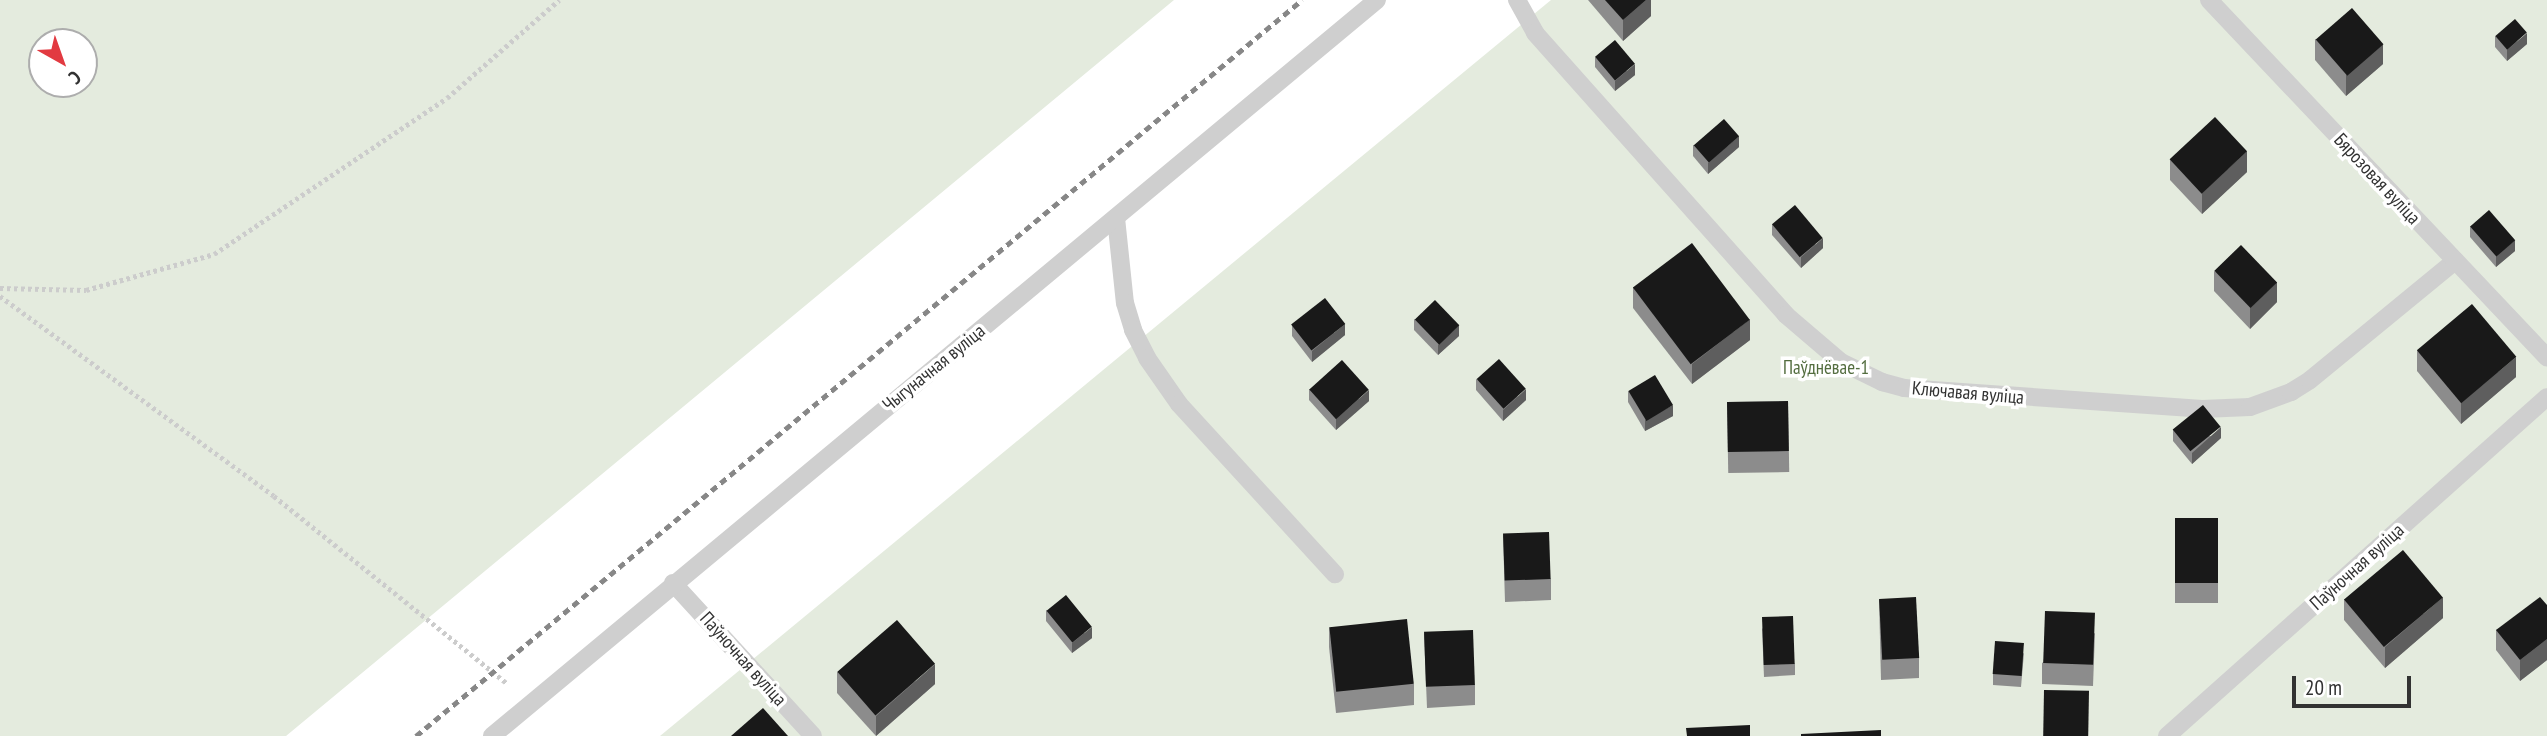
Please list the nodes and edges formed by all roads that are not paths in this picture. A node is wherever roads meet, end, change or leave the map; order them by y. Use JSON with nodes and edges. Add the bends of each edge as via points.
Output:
{"nodes":[{"id":1,"x":1377,"y":0,"type":"edge"},
{"id":2,"x":1517,"y":0,"type":"edge"},
{"id":3,"x":2209,"y":0,"type":"edge"},
{"id":4,"x":1116,"y":218,"type":"junction"},
{"id":5,"x":2455,"y":261,"type":"junction"},
{"id":6,"x":2547,"y":356,"type":"edge"},
{"id":7,"x":2547,"y":397,"type":"edge"},
{"id":8,"x":1335,"y":574,"type":"dead end"},
{"id":9,"x":673,"y":583,"type":"junction"},
{"id":10,"x":492,"y":736,"type":"edge"},
{"id":11,"x":813,"y":736,"type":"edge"},
{"id":12,"x":2167,"y":736,"type":"edge"}],
"edges":[{"from":1,"to":4,"type":"lane","name":"Чыгуначная вуліца"},
{"from":2,"to":5,"type":"lane","name":"Ключавая вуліца","via":[[1535,33],[1786,315],[1841,362],[1882,382],[1904,388],[2202,409],[2250,407],[2310,380]]},
{"from":3,"to":5,"type":"lane","name":"Бярозовая вуліца"},
{"from":4,"to":8,"type":"lane","via":[[1125,303],[1147,358],[1179,404]]},
{"from":4,"to":9,"type":"lane","name":"Чыгуначная вуліца"},
{"from":5,"to":6,"type":"lane","name":"Бярозовая вуліца"},
{"from":7,"to":12,"type":"lane","name":"Паўночная вуліца"},
{"from":9,"to":10,"type":"lane","name":"Чыгуначная вуліца"},
{"from":9,"to":11,"type":"lane","name":"Паўночная вуліца"}]}
